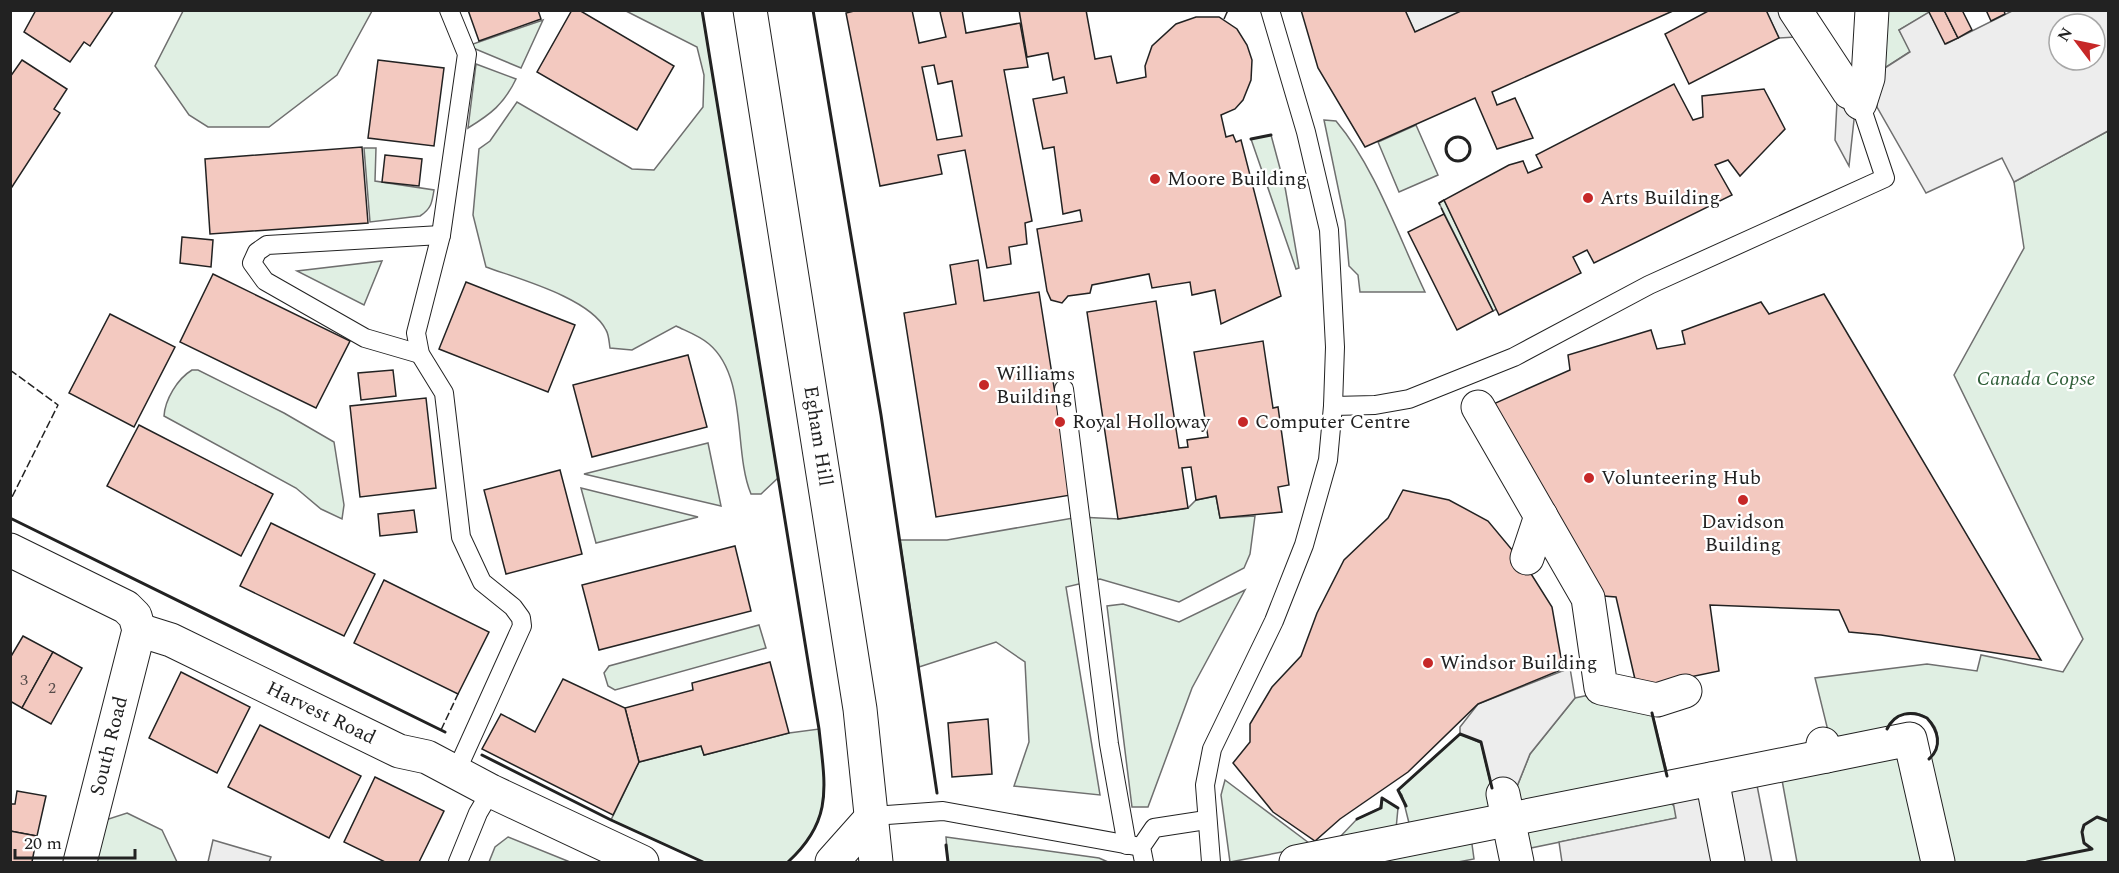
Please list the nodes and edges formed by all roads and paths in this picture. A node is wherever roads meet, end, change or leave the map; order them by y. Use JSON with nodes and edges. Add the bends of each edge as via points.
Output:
{"nodes":[{"id":1,"x":449,"y":10,"type":"edge"},
{"id":2,"x":750,"y":10,"type":"edge"},
{"id":3,"x":1270,"y":10,"type":"edge"},
{"id":4,"x":1795,"y":10,"type":"edge"},
{"id":5,"x":1872,"y":10,"type":"edge"},
{"id":6,"x":1854,"y":98,"type":"junction"},
{"id":7,"x":441,"y":235,"type":"junction"},
{"id":8,"x":420,"y":354,"type":"junction"},
{"id":9,"x":1064,"y":389,"type":"dead end"},
{"id":10,"x":1333,"y":406,"type":"junction"},
{"id":11,"x":1478,"y":406,"type":"dead end"},
{"id":12,"x":1541,"y":516,"type":"junction"},
{"id":13,"x":10,"y":550,"type":"edge"},
{"id":14,"x":1527,"y":558,"type":"dead end"},
{"id":15,"x":140,"y":630,"type":"junction"},
{"id":16,"x":1685,"y":691,"type":"dead end"},
{"id":17,"x":456,"y":772,"type":"junction"},
{"id":18,"x":1712,"y":779,"type":"junction"},
{"id":19,"x":491,"y":791,"type":"junction"},
{"id":20,"x":1506,"y":807,"type":"junction"},
{"id":21,"x":873,"y":816,"type":"junction"},
{"id":22,"x":1206,"y":820,"type":"junction"},
{"id":23,"x":1138,"y":851,"type":"edge"},
{"id":24,"x":1330,"y":860,"type":"edge"},
{"id":25,"x":80,"y":862,"type":"edge"},
{"id":26,"x":458,"y":862,"type":"edge"},
{"id":27,"x":642,"y":862,"type":"edge"},
{"id":28,"x":832,"y":862,"type":"edge"},
{"id":29,"x":876,"y":862,"type":"edge"},
{"id":30,"x":1211,"y":862,"type":"edge"},
{"id":31,"x":1296,"y":862,"type":"edge"},
{"id":32,"x":1517,"y":862,"type":"edge"},
{"id":33,"x":1728,"y":862,"type":"edge"},
{"id":34,"x":1938,"y":862,"type":"edge"}],
"edges":[{"from":1,"to":7,"type":"lane","via":[[467,54]]},
{"from":2,"to":21,"type":"street","name":"Egham Hill","via":[[860,708]]},
{"from":3,"to":10,"type":"lane","via":[[1306,132],[1329,230],[1335,335]]},
{"from":4,"to":6,"type":"street"},
{"from":5,"to":6,"type":"street","via":[[1868,78]]},
{"from":6,"to":10,"type":"lane","via":[[1885,178],[1649,285],[1514,357],[1409,399]]},
{"from":7,"to":8,"type":"lane","via":[[416,333]]},
{"from":7,"to":8,"type":"lane","via":[[267,245],[257,252],[252,263],[265,281],[365,338]]},
{"from":8,"to":17,"type":"lane","via":[[444,393],[461,537],[482,582],[513,607],[522,626]]},
{"from":9,"to":23,"type":"lane","via":[[1109,744]]},
{"from":10,"to":22,"type":"lane","via":[[1328,460],[1304,545],[1274,621],[1212,749],[1204,785]]},
{"from":11,"to":12,"type":"street"},
{"from":12,"to":14,"type":"street"},
{"from":12,"to":16,"type":"street","via":[[1588,598],[1589,664],[1657,700]]},
{"from":13,"to":15,"type":"street","via":[[126,606]]},
{"from":15,"to":17,"type":"street","name":"Harvest Road","via":[[171,640],[399,751],[427,757]]},
{"from":15,"to":25,"type":"street","name":"South Road"},
{"from":17,"to":19,"type":"street","name":"Harvest Road"},
{"from":18,"to":20,"type":"street"},
{"from":18,"to":33,"type":"street"},
{"from":18,"to":34,"type":"street","via":[[1824,750],[1910,739]]},
{"from":19,"to":26,"type":"lane"},
{"from":19,"to":27,"type":"street","name":"Harvest Road"},
{"from":20,"to":24,"type":"street"},
{"from":20,"to":32,"type":"street"},
{"from":21,"to":23,"type":"lane","via":[[943,811]]},
{"from":21,"to":28,"type":"street"},
{"from":21,"to":29,"type":"street","name":"Egham Hill"},
{"from":22,"to":23,"type":"lane","via":[[1154,828]]},
{"from":22,"to":30,"type":"lane"},
{"from":24,"to":31,"type":"street"}]}
